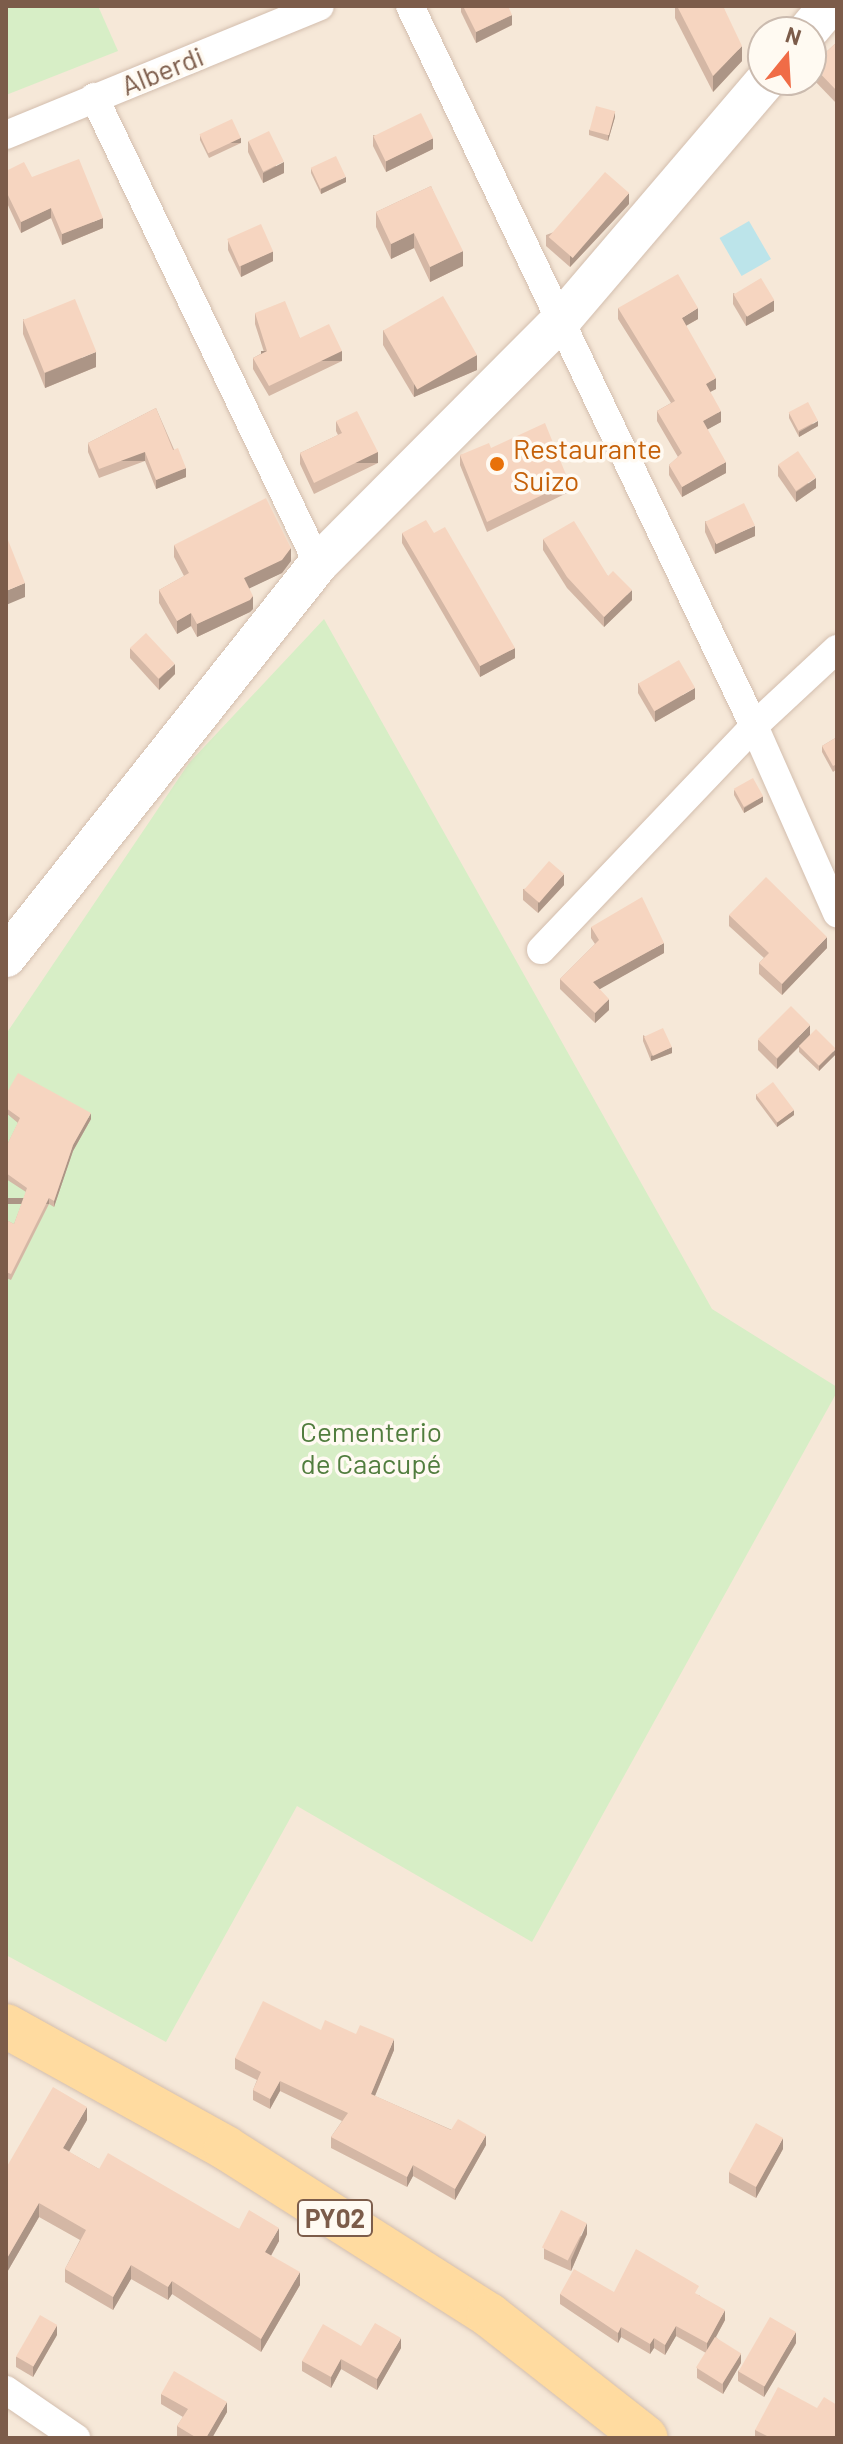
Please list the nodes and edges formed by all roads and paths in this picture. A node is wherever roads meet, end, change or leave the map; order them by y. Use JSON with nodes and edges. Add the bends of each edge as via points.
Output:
{"nodes":[{"id":1,"x":320,"y":6,"type":"edge"},
{"id":2,"x":410,"y":6,"type":"edge"},
{"id":3,"x":752,"y":96,"type":"edge"},
{"id":4,"x":94,"y":97,"type":"junction"},
{"id":5,"x":6,"y":135,"type":"edge"},
{"id":6,"x":563,"y":318,"type":"junction"},
{"id":7,"x":318,"y":564,"type":"junction"},
{"id":8,"x":837,"y":649,"type":"edge"},
{"id":9,"x":754,"y":726,"type":"junction"},
{"id":10,"x":837,"y":913,"type":"edge"},
{"id":11,"x":541,"y":950,"type":"dead end"},
{"id":12,"x":6,"y":957,"type":"edge"},
{"id":13,"x":6,"y":2026,"type":"edge"},
{"id":14,"x":6,"y":2390,"type":"edge"},
{"id":15,"x":76,"y":2438,"type":"edge"},
{"id":16,"x":646,"y":2438,"type":"edge"}],
"edges":[{"from":1,"to":4,"type":"street","name":"Alberdi"},
{"from":2,"to":6,"type":"street"},
{"from":3,"to":6,"type":"street"},
{"from":4,"to":5,"type":"street","name":"Alberdi"},
{"from":4,"to":7,"type":"street"},
{"from":6,"to":7,"type":"street"},
{"from":6,"to":9,"type":"street"},
{"from":7,"to":12,"type":"street"},
{"from":8,"to":9,"type":"street"},
{"from":9,"to":10,"type":"street"},
{"from":9,"to":11,"type":"street"},
{"from":13,"to":16,"type":"main road","number":"PY02","via":[[226,2148],[489,2315]]},
{"from":14,"to":15,"type":"street"}]}
